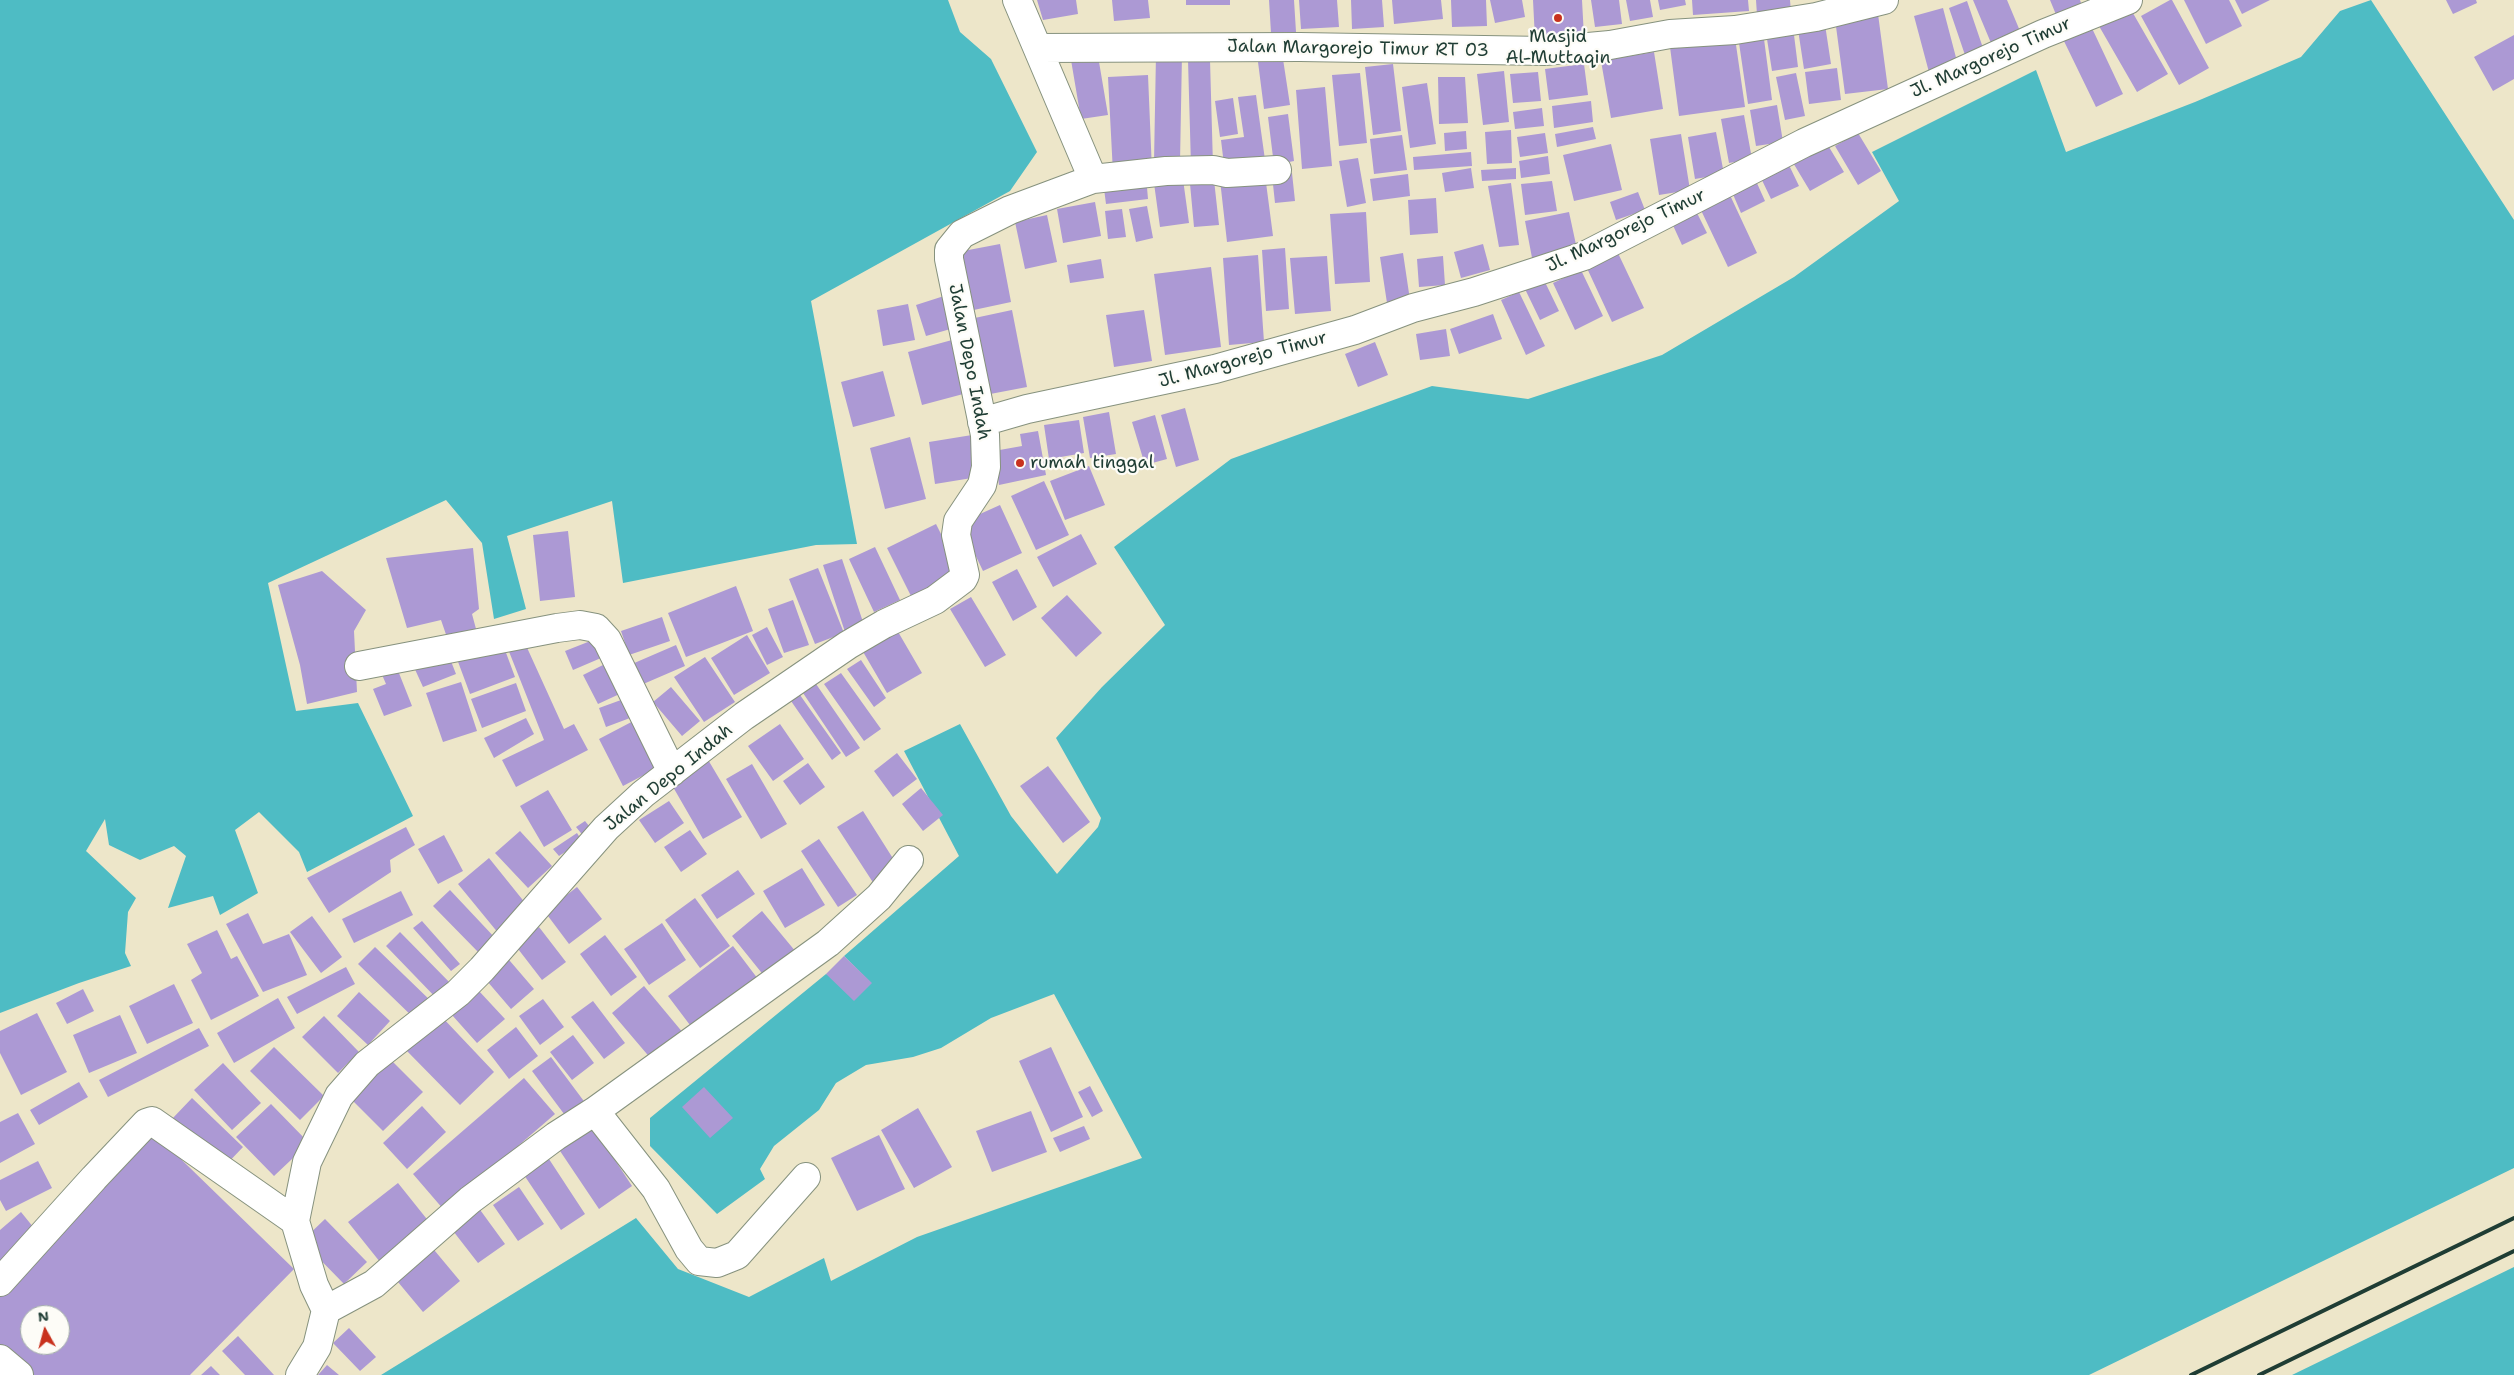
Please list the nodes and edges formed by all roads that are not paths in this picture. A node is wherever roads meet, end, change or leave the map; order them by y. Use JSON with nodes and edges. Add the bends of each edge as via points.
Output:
{"nodes":[{"id":1,"x":1017,"y":0,"type":"edge"},
{"id":2,"x":1884,"y":0,"type":"edge"},
{"id":3,"x":2128,"y":0,"type":"edge"},
{"id":4,"x":1039,"y":48,"type":"junction"},
{"id":5,"x":1277,"y":170,"type":"dead end"},
{"id":6,"x":1093,"y":179,"type":"junction"},
{"id":7,"x":982,"y":422,"type":"junction"},
{"id":8,"x":359,"y":666,"type":"dead end"},
{"id":9,"x":672,"y":772,"type":"junction"},
{"id":10,"x":909,"y":860,"type":"dead end"},
{"id":11,"x":595,"y":1111,"type":"junction"},
{"id":12,"x":806,"y":1177,"type":"dead end"},
{"id":13,"x":295,"y":1221,"type":"junction"},
{"id":14,"x":0,"y":1282,"type":"edge"},
{"id":15,"x":326,"y":1310,"type":"junction"},
{"id":16,"x":0,"y":1359,"type":"edge"},
{"id":17,"x":19,"y":1375,"type":"edge"},
{"id":18,"x":300,"y":1375,"type":"edge"}],
"edges":[{"from":1,"to":4,"type":"street"},
{"from":2,"to":4,"type":"street","name":"Jalan Margorejo Timur RT 03","via":[[1816,17],[1735,30],[1670,34],[1545,51],[1300,47]]},
{"from":3,"to":7,"type":"street","name":"Jl. Margorejo Timur","via":[[2043,34],[1804,143],[1584,256],[1281,351]]},
{"from":4,"to":6,"type":"street"},
{"from":5,"to":6,"type":"street","via":[[1227,173],[1213,170],[1166,171]]},
{"from":6,"to":7,"type":"street","name":"Jalan Depo Indah","via":[[1010,210],[955,239],[949,250]]},
{"from":7,"to":9,"type":"street","name":"Jalan Depo Indah","via":[[986,467],[982,485],[958,521],[956,535],[965,575],[963,580],[935,600],[848,645],[744,716]]},
{"from":8,"to":9,"type":"street","via":[[556,628],[580,625],[596,628],[608,640]]},
{"from":9,"to":13,"type":"street","name":"Jalan Depo Indah","via":[[606,828],[458,993],[366,1064],[339,1096],[307,1162]]},
{"from":10,"to":11,"type":"street","via":[[879,897],[828,943]]},
{"from":11,"to":12,"type":"street","via":[[656,1188],[689,1249],[699,1261],[717,1263],[737,1255]]},
{"from":11,"to":15,"type":"street","via":[[470,1200],[374,1284]]},
{"from":13,"to":14,"type":"street","via":[[152,1121],[107,1164]]},
{"from":13,"to":15,"type":"street","name":"Jalan Depo Indah","via":[[314,1285]]},
{"from":15,"to":18,"type":"street","via":[[317,1347]]},
{"from":16,"to":17,"type":"street"}]}
